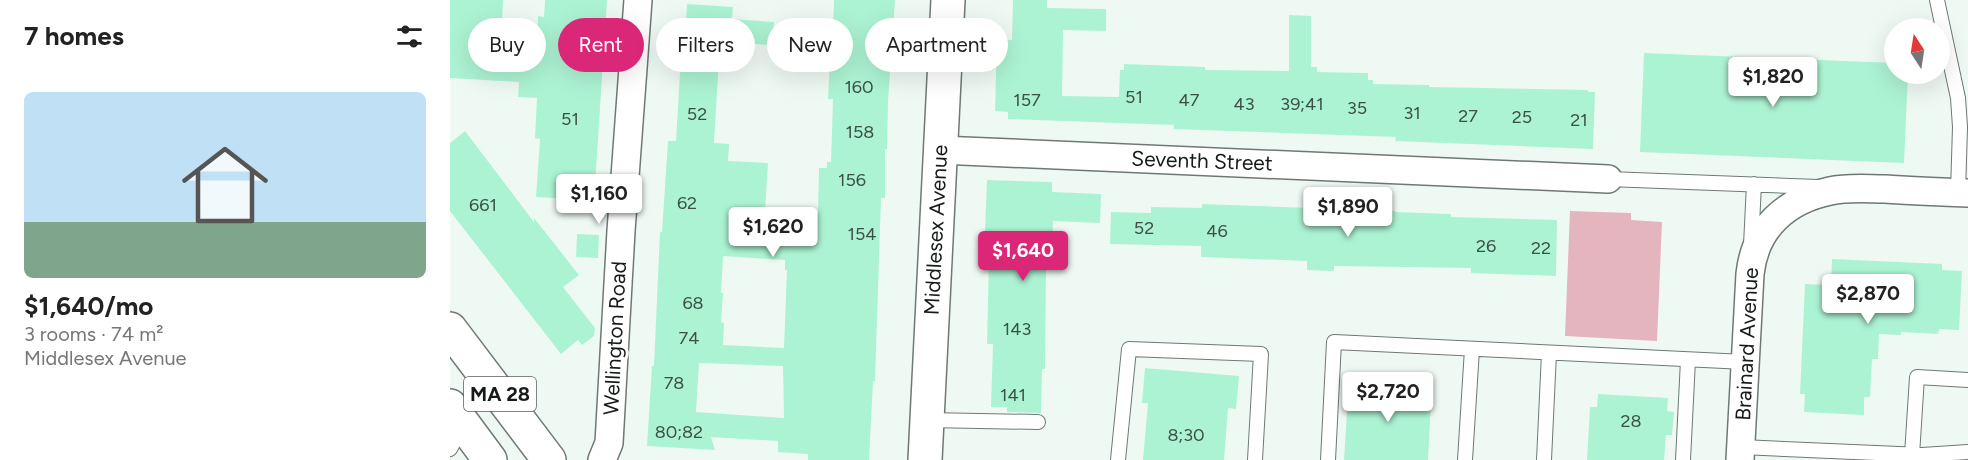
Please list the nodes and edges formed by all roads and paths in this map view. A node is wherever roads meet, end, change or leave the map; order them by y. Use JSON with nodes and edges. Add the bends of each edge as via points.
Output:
{"nodes":[{"id":1,"x":638,"y":0,"type":"edge"},
{"id":2,"x":948,"y":0,"type":"edge"},
{"id":3,"x":1937,"y":0,"type":"edge"},
{"id":4,"x":940,"y":150,"type":"junction"},
{"id":5,"x":1608,"y":179,"type":"joint"},
{"id":6,"x":1754,"y":184,"type":"junction"},
{"id":7,"x":1851,"y":188,"type":"junction"},
{"id":8,"x":1963,"y":192,"type":"edge"},
{"id":9,"x":1750,"y":274,"type":"junction"},
{"id":10,"x":450,"y":329,"type":"edge"},
{"id":11,"x":1472,"y":349,"type":"junction"},
{"id":12,"x":1549,"y":353,"type":"junction"},
{"id":13,"x":1688,"y":360,"type":"junction"},
{"id":14,"x":1745,"y":363,"type":"junction"},
{"id":15,"x":1968,"y":380,"type":"edge"},
{"id":16,"x":928,"y":420,"type":"junction"},
{"id":17,"x":1038,"y":422,"type":"dead end"},
{"id":18,"x":454,"y":426,"type":"edge"},
{"id":19,"x":1968,"y":452,"type":"edge"},
{"id":20,"x":1741,"y":453,"type":"edge"},
{"id":21,"x":1912,"y":455,"type":"junction"},
{"id":22,"x":490,"y":460,"type":"edge"},
{"id":23,"x":549,"y":460,"type":"edge"},
{"id":24,"x":602,"y":460,"type":"edge"},
{"id":25,"x":925,"y":460,"type":"edge"},
{"id":26,"x":1118,"y":460,"type":"edge"},
{"id":27,"x":1256,"y":460,"type":"edge"},
{"id":28,"x":1328,"y":460,"type":"edge"},
{"id":29,"x":1465,"y":460,"type":"edge"},
{"id":30,"x":1544,"y":460,"type":"edge"},
{"id":31,"x":1683,"y":460,"type":"edge"}],
"edges":[{"from":1,"to":24,"type":"street","name":"Wellington Road","via":[[609,443]]},
{"from":2,"to":4,"type":"main road","name":"Middlesex Avenue"},
{"from":3,"to":8,"type":"lane","via":[[1958,98]]},
{"from":4,"to":5,"type":"street","name":"Seventh Street"},
{"from":4,"to":16,"type":"main road","name":"Middlesex Avenue"},
{"from":5,"to":6,"type":"lane"},
{"from":6,"to":7,"type":"lane"},
{"from":6,"to":9,"type":"lane"},
{"from":7,"to":8,"type":"street","name":"Brainard Avenue"},
{"from":7,"to":9,"type":"street","name":"Brainard Avenue","via":[[1810,197],[1777,217],[1756,243]]},
{"from":9,"to":14,"type":"street","name":"Brainard Avenue"},
{"from":10,"to":23,"type":"main road","number":"MA 28"},
{"from":11,"to":12,"type":"lane"},
{"from":11,"to":28,"type":"lane","via":[[1334,342]]},
{"from":11,"to":29,"type":"lane"},
{"from":12,"to":13,"type":"lane"},
{"from":12,"to":30,"type":"lane"},
{"from":13,"to":14,"type":"lane"},
{"from":13,"to":31,"type":"lane"},
{"from":14,"to":20,"type":"street","name":"Brainard Avenue"},
{"from":15,"to":21,"type":"lane","via":[[1917,377]]},
{"from":16,"to":17,"type":"lane"},
{"from":16,"to":25,"type":"main road","name":"Middlesex Avenue"},
{"from":18,"to":22,"type":"main road","number":"MA 28"},
{"from":19,"to":21,"type":"lane"},
{"from":20,"to":21,"type":"lane"},
{"from":26,"to":27,"type":"lane","via":[[1129,349],[1261,354]]}]}
